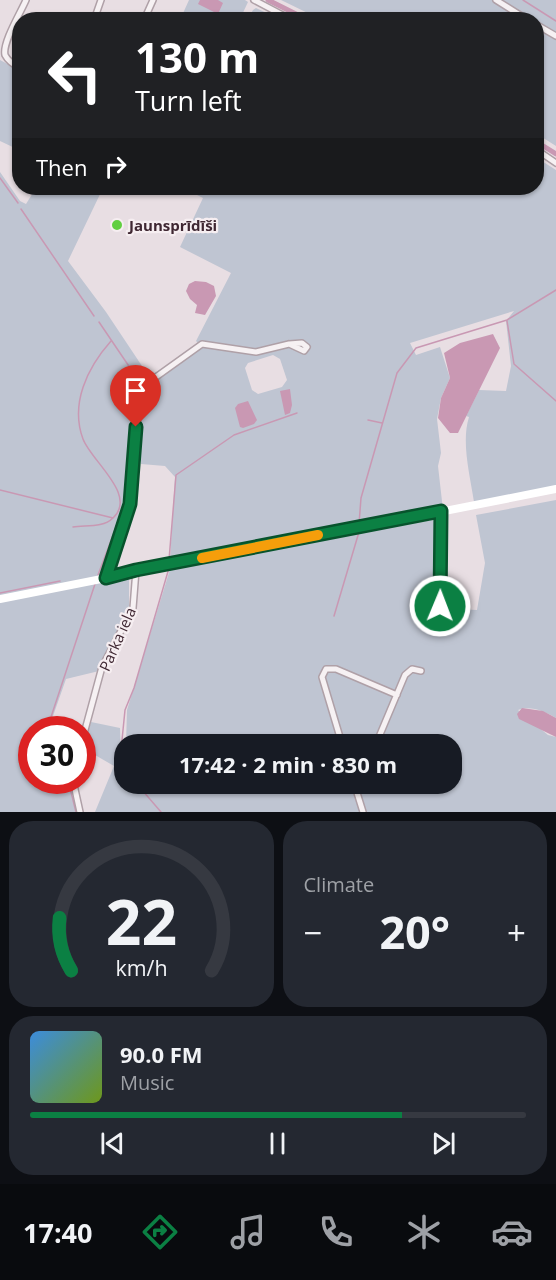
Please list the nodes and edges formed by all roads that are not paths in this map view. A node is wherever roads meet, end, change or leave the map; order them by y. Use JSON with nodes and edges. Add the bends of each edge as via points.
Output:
{"nodes":[{"id":1,"x":254,"y":0,"type":"edge"},
{"id":2,"x":496,"y":0,"type":"edge"},
{"id":3,"x":277,"y":12,"type":"edge"},
{"id":4,"x":515,"y":12,"type":"edge"},
{"id":5,"x":12,"y":30,"type":"edge"},
{"id":6,"x":12,"y":64,"type":"edge"},
{"id":7,"x":289,"y":344,"type":"dead end"},
{"id":8,"x":556,"y":489,"type":"edge"},
{"id":9,"x":441,"y":511,"type":"junction"},
{"id":10,"x":136,"y":570,"type":"junction"},
{"id":11,"x":106,"y":578,"type":"junction"},
{"id":12,"x":0,"y":599,"type":"edge"},
{"id":13,"x":440,"y":606,"type":"dead end"},
{"id":14,"x":421,"y":671,"type":"dead end"},
{"id":15,"x":397,"y":695,"type":"junction"},
{"id":16,"x":89,"y":716,"type":"edge"},
{"id":17,"x":339,"y":734,"type":"edge"},
{"id":18,"x":380,"y":734,"type":"edge"},
{"id":19,"x":76,"y":794,"type":"edge"},
{"id":20,"x":357,"y":794,"type":"edge"},
{"id":21,"x":80,"y":812,"type":"edge"},
{"id":22,"x":363,"y":812,"type":"edge"}],
"edges":[{"from":1,"to":3,"type":"street"},
{"from":2,"to":4,"type":"street"},
{"from":5,"to":6,"type":"street","via":[[5,54]]},
{"from":7,"to":11,"type":"street","via":[[256,352],[202,344],[149,382],[136,427],[130,504]]},
{"from":8,"to":9,"type":"main road"},
{"from":9,"to":10,"type":"main road"},
{"from":9,"to":13,"type":"street"},
{"from":10,"to":11,"type":"main road"},
{"from":10,"to":16,"type":"street","name":"Parka iela","via":[[133,608],[102,667]]},
{"from":11,"to":12,"type":"main road"},
{"from":14,"to":15,"type":"street","via":[[408,671]]},
{"from":15,"to":17,"type":"street","via":[[336,669],[326,669],[321,677]]},
{"from":15,"to":18,"type":"street"},
{"from":19,"to":21,"type":"street"},
{"from":20,"to":22,"type":"street"}]}
